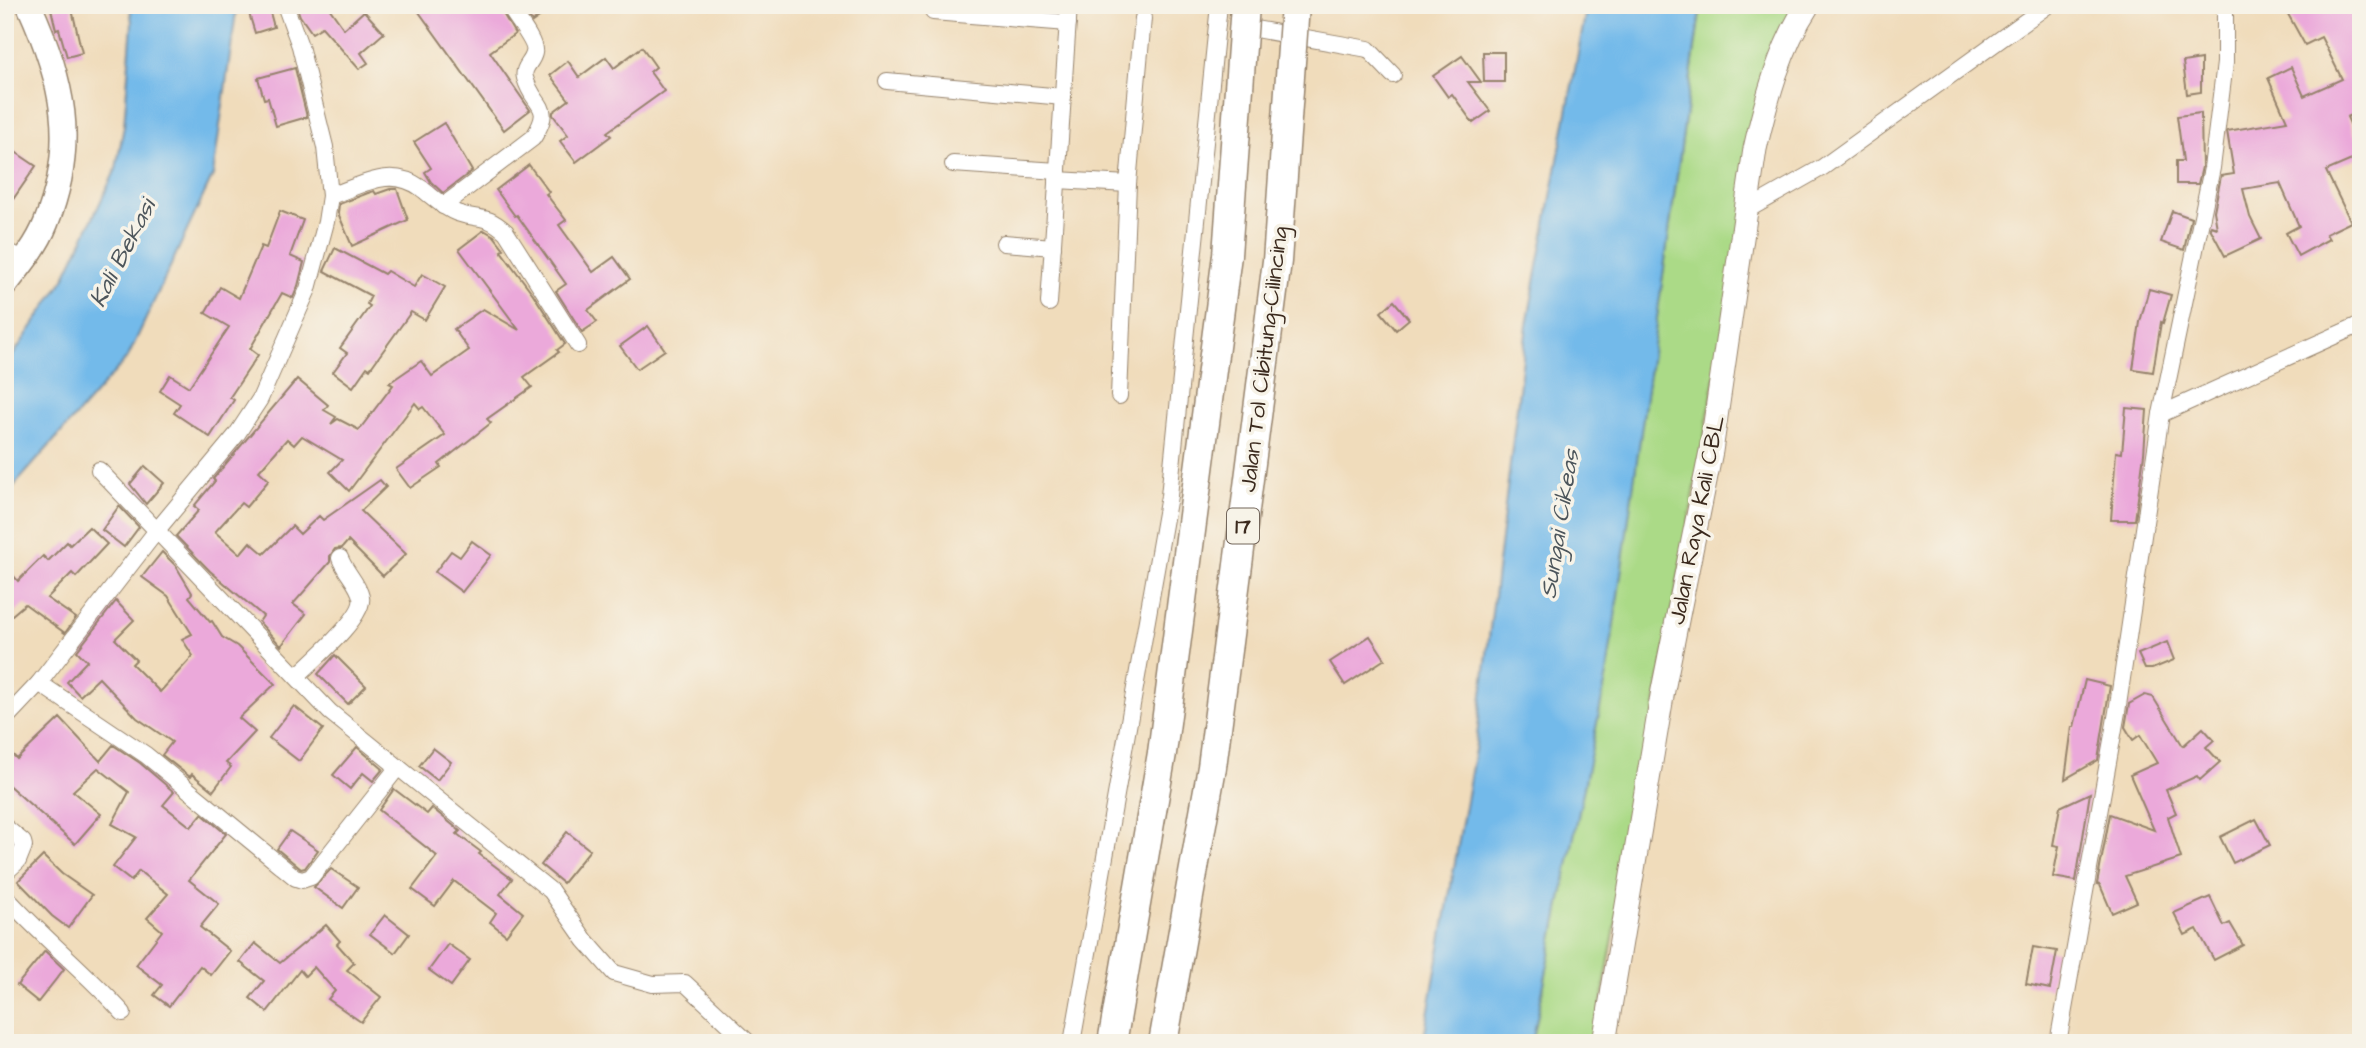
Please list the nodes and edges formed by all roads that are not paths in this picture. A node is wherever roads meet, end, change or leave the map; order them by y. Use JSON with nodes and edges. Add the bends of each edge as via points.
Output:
{"nodes":[{"id":1,"x":29,"y":5,"type":"edge"},
{"id":2,"x":285,"y":5,"type":"edge"},
{"id":3,"x":508,"y":5,"type":"edge"},
{"id":4,"x":1069,"y":5,"type":"edge"},
{"id":5,"x":1219,"y":5,"type":"edge"},
{"id":6,"x":1244,"y":5,"type":"edge"},
{"id":7,"x":1294,"y":5,"type":"edge"},
{"id":8,"x":1808,"y":5,"type":"edge"},
{"id":9,"x":2048,"y":5,"type":"edge"},
{"id":10,"x":2225,"y":5,"type":"edge"},
{"id":11,"x":933,"y":12,"type":"dead end"},
{"id":12,"x":1143,"y":18,"type":"dead end"},
{"id":13,"x":1218,"y":22,"type":"junction"},
{"id":14,"x":1068,"y":23,"type":"junction"},
{"id":15,"x":1393,"y":75,"type":"dead end"},
{"id":16,"x":887,"y":81,"type":"dead end"},
{"id":17,"x":1063,"y":97,"type":"junction"},
{"id":18,"x":953,"y":164,"type":"dead end"},
{"id":19,"x":1058,"y":175,"type":"junction"},
{"id":20,"x":1128,"y":184,"type":"junction"},
{"id":21,"x":330,"y":196,"type":"junction"},
{"id":22,"x":443,"y":206,"type":"junction"},
{"id":23,"x":1747,"y":210,"type":"junction"},
{"id":24,"x":1004,"y":243,"type":"dead end"},
{"id":25,"x":1053,"y":247,"type":"junction"},
{"id":26,"x":15,"y":255,"type":"edge"},
{"id":27,"x":5,"y":285,"type":"edge"},
{"id":28,"x":1049,"y":303,"type":"dead end"},
{"id":29,"x":2361,"y":324,"type":"edge"},
{"id":30,"x":578,"y":345,"type":"dead end"},
{"id":31,"x":1119,"y":396,"type":"dead end"},
{"id":32,"x":2161,"y":414,"type":"junction"},
{"id":33,"x":99,"y":470,"type":"dead end"},
{"id":34,"x":158,"y":529,"type":"junction"},
{"id":35,"x":340,"y":558,"type":"dead end"},
{"id":36,"x":297,"y":676,"type":"junction"},
{"id":37,"x":39,"y":683,"type":"junction"},
{"id":38,"x":5,"y":719,"type":"edge"},
{"id":39,"x":398,"y":767,"type":"junction"},
{"id":40,"x":5,"y":827,"type":"edge"},
{"id":41,"x":5,"y":873,"type":"edge"},
{"id":42,"x":5,"y":896,"type":"edge"},
{"id":43,"x":123,"y":1013,"type":"dead end"},
{"id":44,"x":749,"y":1043,"type":"edge"},
{"id":45,"x":1072,"y":1043,"type":"edge"},
{"id":46,"x":1112,"y":1043,"type":"edge"},
{"id":47,"x":1163,"y":1043,"type":"edge"},
{"id":48,"x":1604,"y":1043,"type":"edge"},
{"id":49,"x":2058,"y":1043,"type":"edge"}],
"edges":[{"from":1,"to":26,"type":"main road","via":[[59,84],[64,147],[46,224]]},
{"from":2,"to":21,"type":"street","via":[[325,148]]},
{"from":3,"to":22,"type":"street","via":[[534,44],[535,53],[524,69],[545,114],[543,122],[533,138]]},
{"from":4,"to":14,"type":"street"},
{"from":5,"to":13,"type":"street"},
{"from":6,"to":46,"type":"highway","number":"17","bridge":true,"via":[[1222,297],[1162,753]]},
{"from":7,"to":47,"type":"highway","name":"Jalan Tol Cibitung–Cilincing","number":"17","bridge":true,"via":[[1277,261],[1212,767]]},
{"from":8,"to":23,"type":"street","name":"Jalan Raya Kali CBL","via":[[1791,36],[1762,120]]},
{"from":9,"to":23,"type":"street","via":[[1823,167]]},
{"from":10,"to":32,"type":"street","via":[[2225,63],[2211,168]]},
{"from":11,"to":14,"type":"street"},
{"from":12,"to":20,"type":"street"},
{"from":13,"to":15,"type":"street","via":[[1368,49]]},
{"from":13,"to":45,"type":"street","via":[[1169,496]]},
{"from":14,"to":17,"type":"street"},
{"from":16,"to":17,"type":"street"},
{"from":17,"to":19,"type":"street"},
{"from":18,"to":19,"type":"street"},
{"from":19,"to":20,"type":"street"},
{"from":19,"to":25,"type":"street"},
{"from":20,"to":31,"type":"street"},
{"from":21,"to":22,"type":"street","via":[[390,176],[409,179]]},
{"from":21,"to":34,"type":"street","via":[[308,289],[260,399],[237,434]]},
{"from":22,"to":30,"type":"street","via":[[458,214],[493,220],[506,232]]},
{"from":23,"to":48,"type":"street","name":"Jalan Raya Kali CBL","via":[[1711,451],[1663,690]]},
{"from":24,"to":25,"type":"street"},
{"from":25,"to":28,"type":"street"},
{"from":26,"to":27,"type":"main road"},
{"from":29,"to":32,"type":"street"},
{"from":32,"to":49,"type":"street","via":[[2117,712]]},
{"from":33,"to":34,"type":"street"},
{"from":34,"to":36,"type":"street"},
{"from":34,"to":37,"type":"street"},
{"from":35,"to":36,"type":"street","via":[[361,597],[361,606]]},
{"from":36,"to":39,"type":"street","via":[[330,712]]},
{"from":37,"to":38,"type":"street"},
{"from":37,"to":39,"type":"street","via":[[146,755],[302,880],[311,877]]},
{"from":39,"to":44,"type":"street","via":[[551,891],[614,973],[653,984],[685,983]]},
{"from":40,"to":41,"type":"street","via":[[24,846]]},
{"from":42,"to":43,"type":"street"}]}
